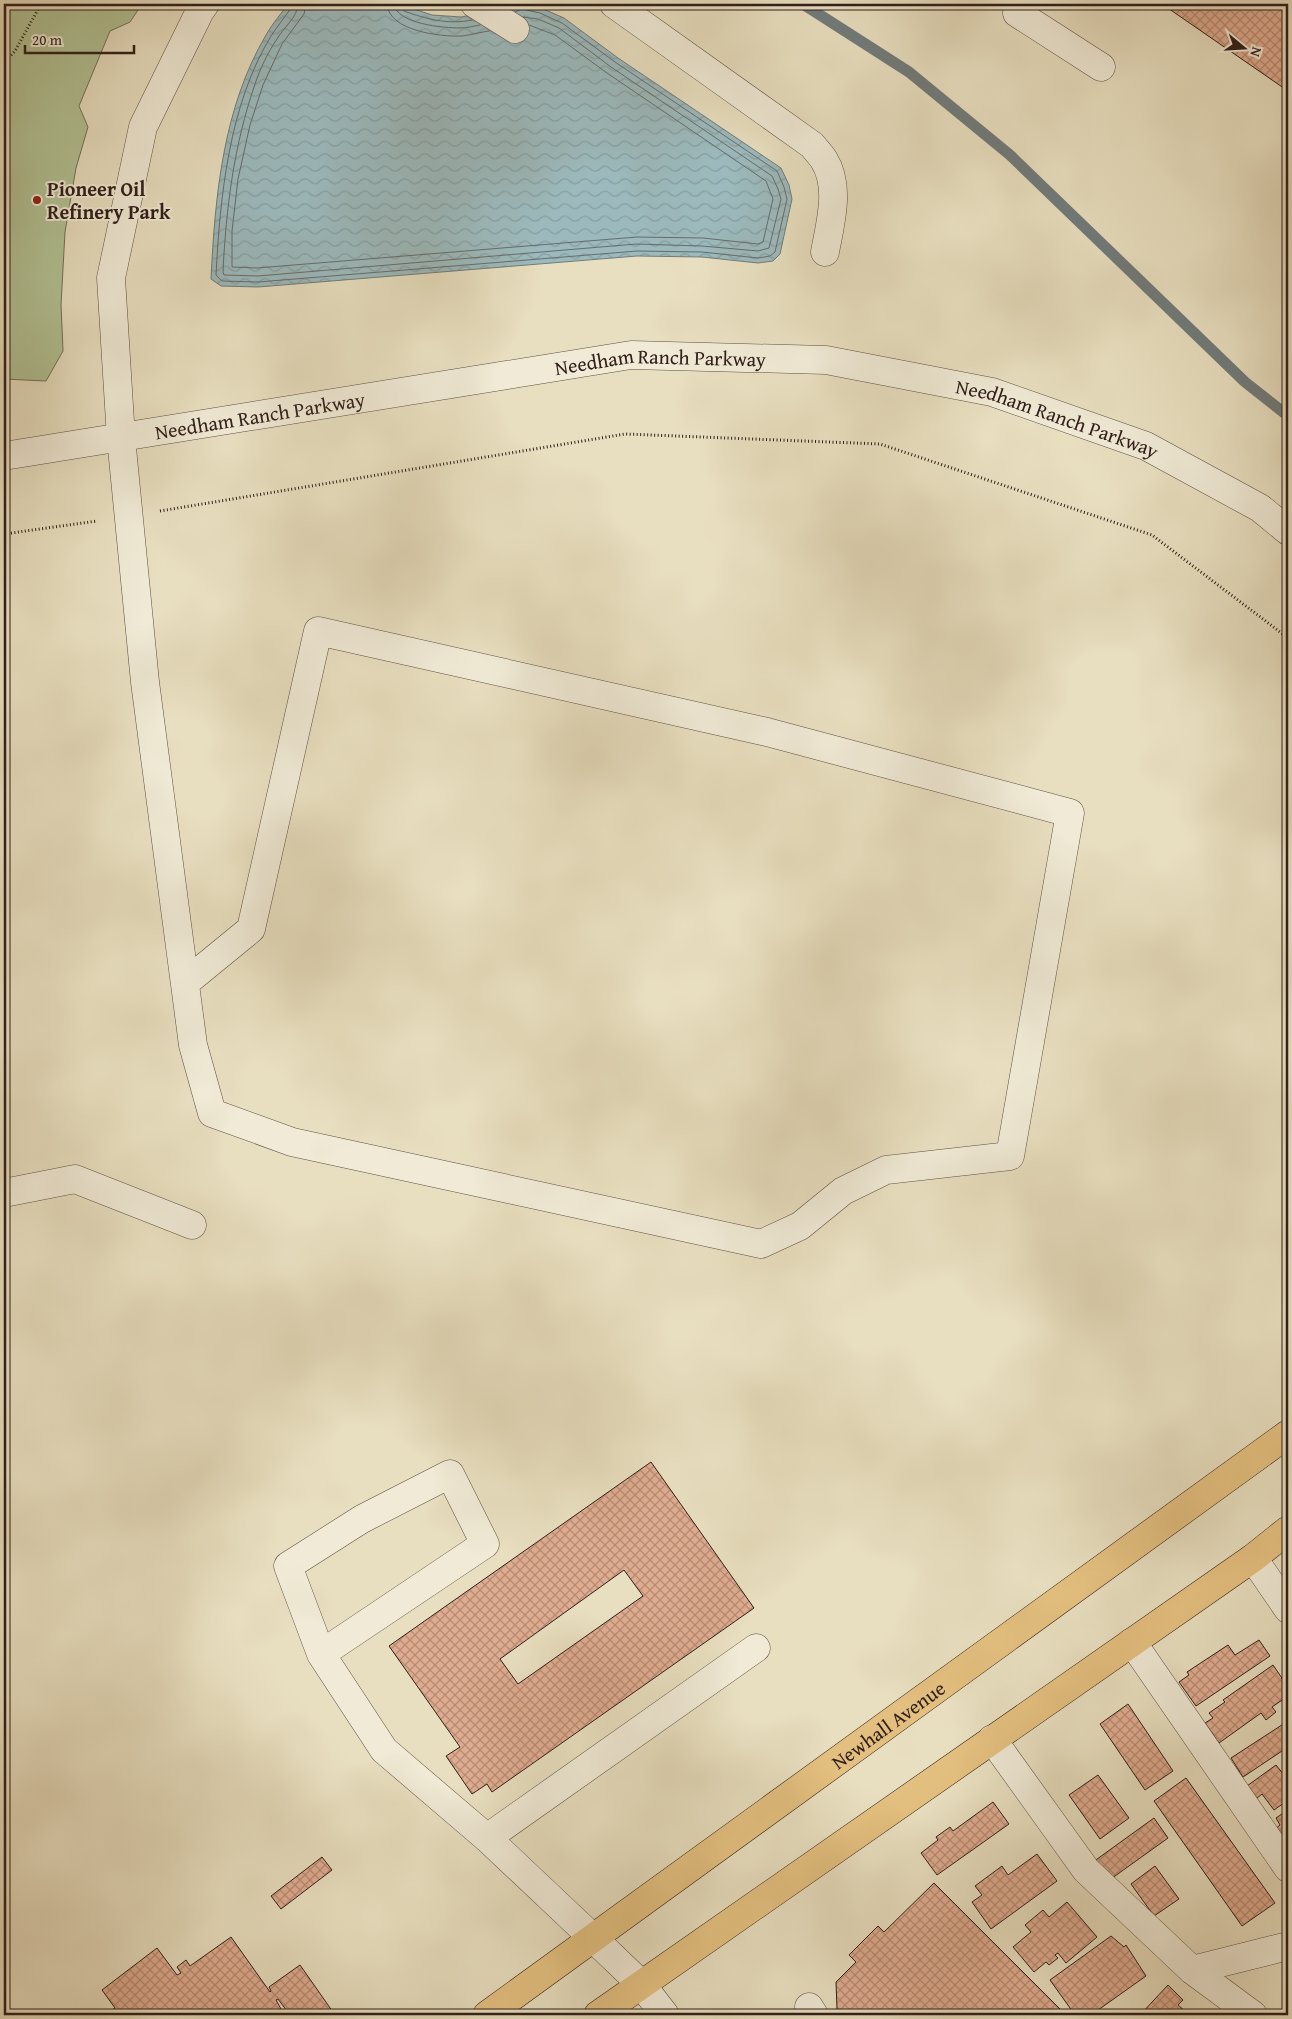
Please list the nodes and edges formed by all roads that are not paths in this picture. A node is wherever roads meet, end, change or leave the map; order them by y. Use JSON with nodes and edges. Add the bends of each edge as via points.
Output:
{"nodes":[{"id":1,"x":206,"y":4,"type":"edge"},
{"id":2,"x":475,"y":4,"type":"edge"},
{"id":3,"x":614,"y":4,"type":"edge"},
{"id":4,"x":1021,"y":4,"type":"edge"},
{"id":5,"x":515,"y":29,"type":"dead end"},
{"id":6,"x":1101,"y":67,"type":"dead end"},
{"id":7,"x":825,"y":252,"type":"dead end"},
{"id":8,"x":121,"y":438,"type":"junction"},
{"id":9,"x":4,"y":456,"type":"edge"},
{"id":10,"x":1288,"y":531,"type":"edge"},
{"id":11,"x":185,"y":983,"type":"junction"},
{"id":12,"x":4,"y":1193,"type":"edge"},
{"id":13,"x":192,"y":1225,"type":"dead end"},
{"id":14,"x":1288,"y":1434,"type":"edge"},
{"id":15,"x":1288,"y":1530,"type":"edge"},
{"id":16,"x":1253,"y":1558,"type":"junction"},
{"id":17,"x":1288,"y":1609,"type":"edge"},
{"id":18,"x":1132,"y":1642,"type":"junction"},
{"id":19,"x":756,"y":1648,"type":"dead end"},
{"id":20,"x":321,"y":1654,"type":"junction"},
{"id":21,"x":992,"y":1739,"type":"junction"},
{"id":22,"x":487,"y":1838,"type":"junction"},
{"id":23,"x":1288,"y":1868,"type":"edge"},
{"id":24,"x":594,"y":1939,"type":"junction"},
{"id":25,"x":1288,"y":1946,"type":"edge"},
{"id":26,"x":1192,"y":1970,"type":"junction"},
{"id":27,"x":641,"y":1984,"type":"junction"},
{"id":28,"x":487,"y":2015,"type":"edge"},
{"id":29,"x":598,"y":2015,"type":"edge"},
{"id":30,"x":666,"y":2015,"type":"edge"},
{"id":31,"x":1253,"y":2015,"type":"edge"}],
"edges":[{"from":1,"to":8,"type":"street","via":[[143,127],[111,278]]},
{"from":2,"to":5,"type":"street"},
{"from":3,"to":7,"type":"street","via":[[812,145],[825,162],[832,183],[833,206]]},
{"from":4,"to":6,"type":"street","via":[[1017,13]]},
{"from":8,"to":9,"type":"street","name":"Needham Ranch Parkway"},
{"from":8,"to":10,"type":"street","name":"Needham Ranch Parkway","via":[[631,355],[826,360],[992,392],[1146,446],[1260,508]]},
{"from":8,"to":11,"type":"street","via":[[145,682]]},
{"from":11,"to":11,"type":"street","via":[[193,1045],[212,1114],[292,1142],[761,1244],[800,1226],[843,1191],[886,1170],[1010,1156],[1070,813],[767,732],[318,631],[251,929]]},
{"from":12,"to":13,"type":"street","via":[[75,1179]]},
{"from":14,"to":24,"type":"main road","name":"Newhall Avenue"},
{"from":15,"to":16,"type":"main road"},
{"from":16,"to":17,"type":"street"},
{"from":16,"to":18,"type":"main road"},
{"from":18,"to":21,"type":"main road"},
{"from":18,"to":23,"type":"street"},
{"from":19,"to":22,"type":"street"},
{"from":20,"to":20,"type":"street","via":[[288,1566],[362,1519],[450,1474],[485,1544]]},
{"from":20,"to":22,"type":"street","via":[[384,1750]]},
{"from":21,"to":26,"type":"street","via":[[1086,1870]]},
{"from":21,"to":27,"type":"main road"},
{"from":22,"to":24,"type":"street"},
{"from":24,"to":27,"type":"street"},
{"from":24,"to":28,"type":"main road","name":"Newhall Avenue"},
{"from":25,"to":26,"type":"street"},
{"from":26,"to":31,"type":"street"},
{"from":27,"to":29,"type":"main road"},
{"from":27,"to":30,"type":"street"}]}
